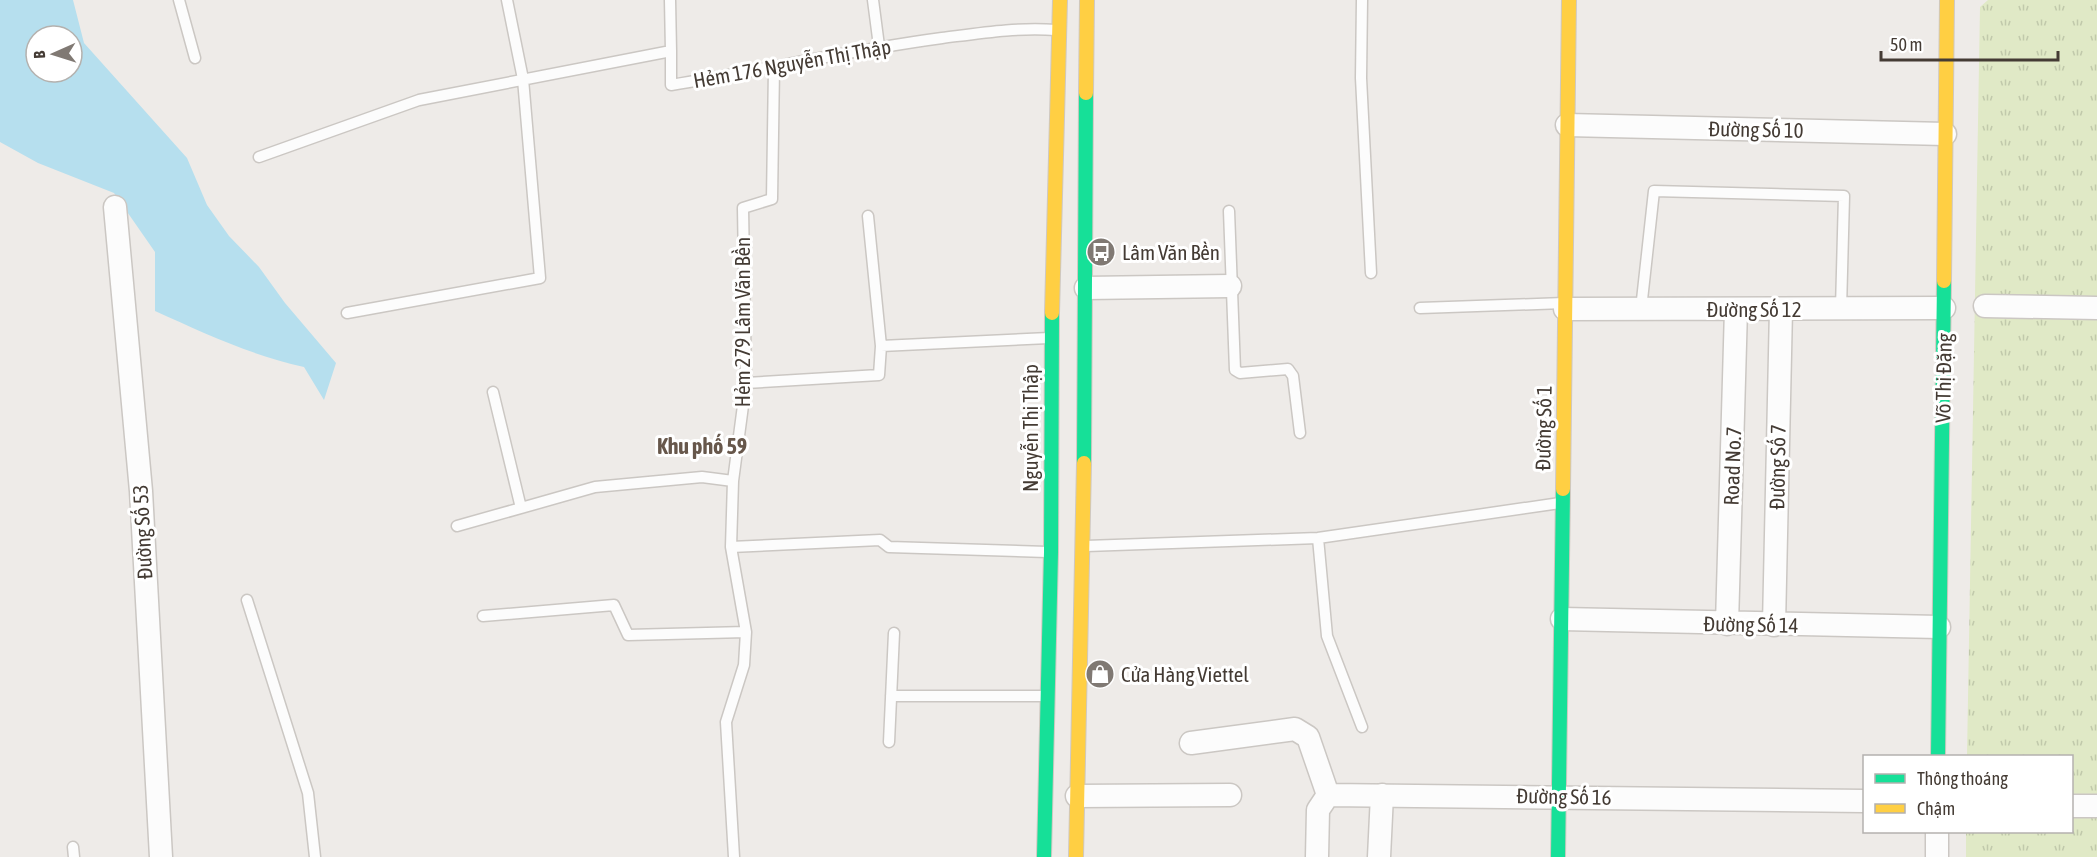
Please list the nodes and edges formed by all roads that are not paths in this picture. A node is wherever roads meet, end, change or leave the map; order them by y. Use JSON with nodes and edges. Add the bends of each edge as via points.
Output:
{"nodes":[{"id":1,"x":179,"y":0,"type":"edge"},
{"id":2,"x":507,"y":0,"type":"edge"},
{"id":3,"x":670,"y":0,"type":"edge"},
{"id":4,"x":873,"y":0,"type":"edge"},
{"id":5,"x":1060,"y":0,"type":"edge"},
{"id":6,"x":1087,"y":0,"type":"edge"},
{"id":7,"x":1362,"y":0,"type":"edge"},
{"id":8,"x":1569,"y":0,"type":"edge"},
{"id":9,"x":1947,"y":0,"type":"edge"},
{"id":10,"x":1060,"y":30,"type":"junction"},
{"id":11,"x":1086,"y":30,"type":"junction"},
{"id":12,"x":879,"y":46,"type":"junction"},
{"id":13,"x":671,"y":51,"type":"junction"},
{"id":14,"x":195,"y":58,"type":"dead end"},
{"id":15,"x":774,"y":68,"type":"junction"},
{"id":16,"x":523,"y":79,"type":"junction"},
{"id":17,"x":1568,"y":125,"type":"junction"},
{"id":18,"x":1945,"y":134,"type":"junction"},
{"id":19,"x":259,"y":157,"type":"dead end"},
{"id":20,"x":115,"y":207,"type":"dead end"},
{"id":21,"x":1229,"y":211,"type":"dead end"},
{"id":22,"x":868,"y":216,"type":"dead end"},
{"id":23,"x":1371,"y":273,"type":"dead end"},
{"id":24,"x":1230,"y":286,"type":"junction"},
{"id":25,"x":1086,"y":288,"type":"junction"},
{"id":26,"x":1565,"y":306,"type":"junction"},
{"id":27,"x":1985,"y":306,"type":"dead end"},
{"id":28,"x":1420,"y":308,"type":"dead end"},
{"id":29,"x":1944,"y":308,"type":"junction"},
{"id":30,"x":2097,"y":308,"type":"edge"},
{"id":31,"x":1641,"y":309,"type":"junction"},
{"id":32,"x":1736,"y":309,"type":"junction"},
{"id":33,"x":1781,"y":309,"type":"junction"},
{"id":34,"x":1841,"y":309,"type":"junction"},
{"id":35,"x":348,"y":313,"type":"dead end"},
{"id":36,"x":1051,"y":338,"type":"junction"},
{"id":37,"x":881,"y":346,"type":"junction"},
{"id":38,"x":746,"y":383,"type":"junction"},
{"id":39,"x":493,"y":392,"type":"dead end"},
{"id":40,"x":1300,"y":433,"type":"dead end"},
{"id":41,"x":733,"y":481,"type":"junction"},
{"id":42,"x":1563,"y":502,"type":"junction"},
{"id":43,"x":521,"y":508,"type":"junction"},
{"id":44,"x":457,"y":526,"type":"dead end"},
{"id":45,"x":1318,"y":538,"type":"junction"},
{"id":46,"x":1084,"y":546,"type":"junction"},
{"id":47,"x":730,"y":547,"type":"junction"},
{"id":48,"x":1051,"y":552,"type":"junction"},
{"id":49,"x":247,"y":600,"type":"dead end"},
{"id":50,"x":483,"y":616,"type":"dead end"},
{"id":51,"x":1562,"y":619,"type":"junction"},
{"id":52,"x":1727,"y":624,"type":"junction"},
{"id":53,"x":1774,"y":625,"type":"junction"},
{"id":54,"x":1940,"y":627,"type":"junction"},
{"id":55,"x":746,"y":632,"type":"junction"},
{"id":56,"x":894,"y":633,"type":"dead end"},
{"id":57,"x":891,"y":696,"type":"junction"},
{"id":58,"x":1047,"y":696,"type":"junction"},
{"id":59,"x":1362,"y":727,"type":"dead end"},
{"id":60,"x":889,"y":742,"type":"dead end"},
{"id":61,"x":1191,"y":742,"type":"dead end"},
{"id":62,"x":1938,"y":755,"type":"edge"},
{"id":63,"x":1230,"y":795,"type":"dead end"},
{"id":64,"x":1328,"y":795,"type":"junction"},
{"id":65,"x":1382,"y":795,"type":"junction"},
{"id":66,"x":1077,"y":796,"type":"junction"},
{"id":67,"x":1559,"y":796,"type":"junction"},
{"id":68,"x":1863,"y":801,"type":"edge"},
{"id":69,"x":2073,"y":806,"type":"edge"},
{"id":70,"x":2097,"y":806,"type":"edge"},
{"id":71,"x":1937,"y":833,"type":"edge"},
{"id":72,"x":161,"y":857,"type":"edge"},
{"id":73,"x":315,"y":857,"type":"edge"},
{"id":74,"x":734,"y":857,"type":"edge"},
{"id":75,"x":1044,"y":857,"type":"edge"},
{"id":76,"x":1066,"y":857,"type":"edge"},
{"id":77,"x":1076,"y":857,"type":"edge"},
{"id":78,"x":1317,"y":857,"type":"edge"},
{"id":79,"x":1379,"y":857,"type":"edge"},
{"id":80,"x":1558,"y":857,"type":"edge"},
{"id":81,"x":1937,"y":857,"type":"edge"}],
"edges":[{"from":1,"to":14,"type":"lane"},
{"from":2,"to":16,"type":"lane"},
{"from":3,"to":13,"type":"lane"},
{"from":4,"to":12,"type":"lane"},
{"from":5,"to":10,"type":"main road","name":"Nguyễn Thị Thập"},
{"from":6,"to":11,"type":"main road"},
{"from":7,"to":23,"type":"lane","via":[[1361,78]]},
{"from":8,"to":17,"type":"main road","name":"Đường Số 1"},
{"from":9,"to":18,"type":"main road","name":"Võ Thị Đặng"},
{"from":10,"to":11,"type":"main road"},
{"from":10,"to":12,"type":"lane","name":"Hẻm 176 Nguyễn Thị Thập","via":[[1027,28]]},
{"from":10,"to":36,"type":"main road","name":"Nguyễn Thị Thập"},
{"from":11,"to":25,"type":"main road"},
{"from":12,"to":15,"type":"lane","name":"Hẻm 176 Nguyễn Thị Thập"},
{"from":13,"to":15,"type":"lane","name":"Hẻm 176 Nguyễn Thị Thập","via":[[671,85]]},
{"from":13,"to":16,"type":"lane","name":"Hẻm 176 Nguyễn Thị Thập"},
{"from":15,"to":38,"type":"lane","name":"Hẻm 279 Lâm Văn Bền","via":[[772,200],[742,208]]},
{"from":16,"to":19,"type":"lane","name":"Hẻm 176 Nguyễn Thị Thập","via":[[419,100]]},
{"from":16,"to":35,"type":"lane","via":[[540,278]]},
{"from":17,"to":18,"type":"street","name":"Đường Số 10"},
{"from":17,"to":26,"type":"main road","name":"Đường Số 1"},
{"from":18,"to":29,"type":"main road","name":"Võ Thị Đặng"},
{"from":20,"to":72,"type":"street","name":"Đường Số 53","via":[[141,491]]},
{"from":21,"to":24,"type":"lane"},
{"from":22,"to":37,"type":"lane"},
{"from":24,"to":25,"type":"street"},
{"from":24,"to":40,"type":"lane","via":[[1235,370],[1240,373],[1288,369],[1293,376]]},
{"from":25,"to":46,"type":"main road"},
{"from":26,"to":28,"type":"lane"},
{"from":26,"to":31,"type":"street","name":"Đường Số 12"},
{"from":26,"to":42,"type":"main road","name":"Đường Số 1"},
{"from":27,"to":30,"type":"street"},
{"from":29,"to":34,"type":"street","name":"Đường Số 12"},
{"from":29,"to":54,"type":"main road","name":"Võ Thị Đặng"},
{"from":31,"to":32,"type":"street","name":"Đường Số 12"},
{"from":31,"to":34,"type":"lane","via":[[1654,191],[1844,196]]},
{"from":32,"to":33,"type":"street","name":"Đường Số 12"},
{"from":32,"to":52,"type":"street","name":"Road No.7"},
{"from":33,"to":34,"type":"street","name":"Đường Số 12"},
{"from":33,"to":53,"type":"street","name":"Đường Số 7"},
{"from":36,"to":37,"type":"lane"},
{"from":36,"to":48,"type":"main road","name":"Nguyễn Thị Thập"},
{"from":37,"to":38,"type":"lane","via":[[879,375]]},
{"from":38,"to":41,"type":"lane","name":"Hẻm 279 Lâm Văn Bền"},
{"from":39,"to":43,"type":"lane"},
{"from":41,"to":43,"type":"lane","via":[[702,477],[594,487]]},
{"from":41,"to":47,"type":"lane","name":"Hẻm 279 Lâm Văn Bền"},
{"from":42,"to":45,"type":"lane"},
{"from":42,"to":51,"type":"main road","name":"Đường Số 1"},
{"from":43,"to":44,"type":"lane"},
{"from":45,"to":46,"type":"lane"},
{"from":45,"to":59,"type":"lane","via":[[1327,636]]},
{"from":46,"to":66,"type":"main road"},
{"from":47,"to":48,"type":"lane","via":[[880,540],[889,547]]},
{"from":47,"to":55,"type":"lane","name":"Hẻm 279 Lâm Văn Bền"},
{"from":48,"to":58,"type":"main road","name":"Nguyễn Thị Thập"},
{"from":49,"to":73,"type":"lane","via":[[308,794]]},
{"from":50,"to":55,"type":"lane","via":[[614,605],[628,635]]},
{"from":51,"to":52,"type":"street","name":"Đường Số 14"},
{"from":51,"to":67,"type":"main road","name":"Đường Số 1"},
{"from":52,"to":53,"type":"street","name":"Đường Số 14"},
{"from":53,"to":54,"type":"street","name":"Đường Số 14"},
{"from":54,"to":62,"type":"main road","name":"Võ Thị Đặng"},
{"from":55,"to":74,"type":"lane","name":"Hẻm 279 Lâm Văn Bền","via":[[744,665],[726,722]]},
{"from":56,"to":57,"type":"lane"},
{"from":57,"to":58,"type":"lane"},
{"from":57,"to":60,"type":"lane"},
{"from":58,"to":75,"type":"main road","name":"Nguyễn Thị Thập"},
{"from":61,"to":64,"type":"street","via":[[1295,729],[1308,737]]},
{"from":63,"to":66,"type":"street"},
{"from":64,"to":65,"type":"street","name":"Đường Số 16"},
{"from":64,"to":78,"type":"street","via":[[1318,810]]},
{"from":65,"to":67,"type":"street","name":"Đường Số 16"},
{"from":65,"to":79,"type":"street"},
{"from":66,"to":77,"type":"main road"},
{"from":67,"to":68,"type":"street","name":"Đường Số 16"},
{"from":67,"to":80,"type":"main road","name":"Đường Số 1"},
{"from":69,"to":70,"type":"street"},
{"from":71,"to":81,"type":"street"},
{"from":76,"to":77,"type":"main road"}]}
